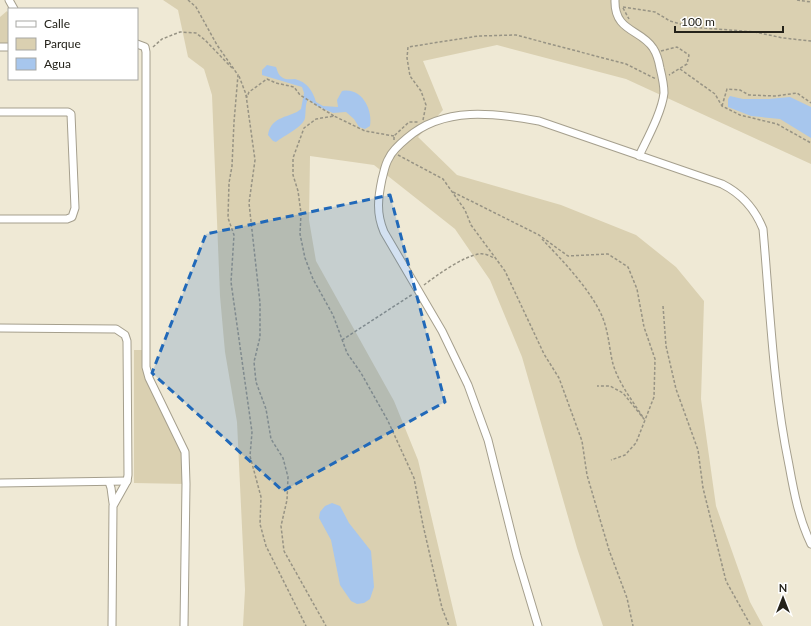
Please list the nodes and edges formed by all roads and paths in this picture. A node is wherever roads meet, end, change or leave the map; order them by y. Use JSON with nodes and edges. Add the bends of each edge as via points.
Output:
{"nodes":[{"id":1,"x":188,"y":0,"type":"edge"},
{"id":2,"x":615,"y":0,"type":"edge"},
{"id":3,"x":622,"y":0,"type":"edge"},
{"id":4,"x":797,"y":0,"type":"edge"},
{"id":5,"x":811,"y":2,"type":"edge"},
{"id":6,"x":623,"y":8,"type":"junction"},
{"id":7,"x":632,"y":25,"type":"dead end"},
{"id":8,"x":811,"y":41,"type":"edge"},
{"id":9,"x":138,"y":44,"type":"edge"},
{"id":10,"x":145,"y":47,"type":"junction"},
{"id":11,"x":662,"y":57,"type":"dead end"},
{"id":12,"x":680,"y":69,"type":"junction"},
{"id":13,"x":666,"y":70,"type":"dead end"},
{"id":14,"x":238,"y":74,"type":"junction"},
{"id":15,"x":668,"y":76,"type":"junction"},
{"id":16,"x":666,"y":81,"type":"junction"},
{"id":17,"x":246,"y":95,"type":"junction"},
{"id":18,"x":811,"y":103,"type":"edge"},
{"id":19,"x":722,"y":106,"type":"junction"},
{"id":20,"x":0,"y":112,"type":"edge"},
{"id":21,"x":334,"y":116,"type":"junction"},
{"id":22,"x":422,"y":122,"type":"dead end"},
{"id":23,"x":394,"y":136,"type":"dead end"},
{"id":24,"x":811,"y":143,"type":"edge"},
{"id":25,"x":393,"y":152,"type":"junction"},
{"id":26,"x":640,"y":156,"type":"junction"},
{"id":27,"x":452,"y":191,"type":"junction"},
{"id":28,"x":0,"y":219,"type":"edge"},
{"id":29,"x":539,"y":235,"type":"junction"},
{"id":30,"x":663,"y":306,"type":"dead end"},
{"id":31,"x":0,"y":328,"type":"edge"},
{"id":32,"x":597,"y":386,"type":"dead end"},
{"id":33,"x":644,"y":419,"type":"junction"},
{"id":34,"x":611,"y":460,"type":"dead end"},
{"id":35,"x":126,"y":481,"type":"junction"},
{"id":36,"x":109,"y":482,"type":"junction"},
{"id":37,"x":0,"y":483,"type":"edge"},
{"id":38,"x":113,"y":506,"type":"junction"},
{"id":39,"x":811,"y":544,"type":"edge"},
{"id":40,"x":112,"y":626,"type":"edge"},
{"id":41,"x":184,"y":626,"type":"edge"},
{"id":42,"x":306,"y":626,"type":"edge"},
{"id":43,"x":326,"y":626,"type":"edge"},
{"id":44,"x":449,"y":626,"type":"edge"},
{"id":45,"x":538,"y":626,"type":"edge"},
{"id":46,"x":633,"y":626,"type":"edge"},
{"id":47,"x":751,"y":626,"type":"edge"}],
"edges":[{"from":1,"to":14,"type":"path","via":[[196,7],[217,45]]},
{"from":2,"to":16,"type":"street","via":[[620,20],[653,48]]},
{"from":3,"to":6,"type":"path"},
{"from":4,"to":5,"type":"path"},
{"from":6,"to":7,"type":"path"},
{"from":6,"to":8,"type":"path","via":[[655,12],[670,21],[691,27],[755,32]]},
{"from":9,"to":10,"type":"street"},
{"from":10,"to":14,"type":"path","via":[[153,47],[162,39],[180,32],[196,33]]},
{"from":10,"to":41,"type":"street","via":[[146,367],[184,452]]},
{"from":11,"to":12,"type":"path","via":[[660,51],[677,47],[689,55],[687,64]]},
{"from":12,"to":15,"type":"path"},
{"from":12,"to":19,"type":"path","via":[[715,94]]},
{"from":13,"to":15,"type":"path"},
{"from":14,"to":17,"type":"path"},
{"from":14,"to":42,"type":"path","via":[[228,218],[234,235],[231,282],[252,432],[250,456],[261,497],[260,524],[266,546]]},
{"from":15,"to":16,"type":"path"},
{"from":16,"to":22,"type":"path","via":[[626,64],[516,35],[478,36],[424,44],[408,47],[406,58],[410,76],[421,91],[426,105]]},
{"from":16,"to":26,"type":"street","via":[[661,104]]},
{"from":17,"to":21,"type":"path","via":[[247,98],[249,92],[267,79],[294,87],[315,106]]},
{"from":17,"to":43,"type":"path","via":[[255,160],[249,203],[260,303],[260,337],[254,362],[256,382],[266,409],[271,439],[283,458],[288,477],[287,500],[281,526],[284,550]]},
{"from":18,"to":19,"type":"path","via":[[797,93],[776,96],[749,95],[740,90],[727,89]]},
{"from":19,"to":24,"type":"path","via":[[740,115],[777,124]]},
{"from":20,"to":28,"type":"street","via":[[72,114],[75,208],[72,217],[67,219]]},
{"from":21,"to":23,"type":"path","via":[[365,131]]},
{"from":21,"to":44,"type":"path","via":[[316,119],[304,128],[293,158],[293,175],[301,213],[300,234],[305,258],[313,280],[333,316],[347,353],[388,421],[414,478],[438,592]]},
{"from":25,"to":26,"type":"street","via":[[420,127],[452,116],[479,114],[539,122]]},
{"from":25,"to":27,"type":"path","via":[[443,179]]},
{"from":25,"to":45,"type":"street","via":[[380,187],[378,220],[442,331],[468,385],[488,440],[517,556]]},
{"from":26,"to":39,"type":"street","via":[[732,189],[746,200],[757,215],[763,229],[776,385],[785,450],[802,527]]},
{"from":27,"to":29,"type":"path"},
{"from":27,"to":46,"type":"path","via":[[465,210],[471,226],[505,271],[544,354],[559,378],[582,441],[587,475]]},
{"from":29,"to":33,"type":"path","via":[[574,273],[601,315],[618,378]]},
{"from":29,"to":33,"type":"path","via":[[568,256],[608,254],[628,267],[637,289],[644,327],[655,359],[654,397]]},
{"from":30,"to":47,"type":"path","via":[[666,346],[676,389],[698,450],[703,488],[726,580]]},
{"from":31,"to":35,"type":"street","via":[[116,329],[125,335]]},
{"from":32,"to":33,"type":"path","via":[[610,386],[623,393]]},
{"from":33,"to":34,"type":"path","via":[[636,443],[625,455]]},
{"from":35,"to":36,"type":"street"},
{"from":35,"to":38,"type":"street"},
{"from":36,"to":37,"type":"street"},
{"from":36,"to":38,"type":"street"},
{"from":38,"to":40,"type":"street"}]}
